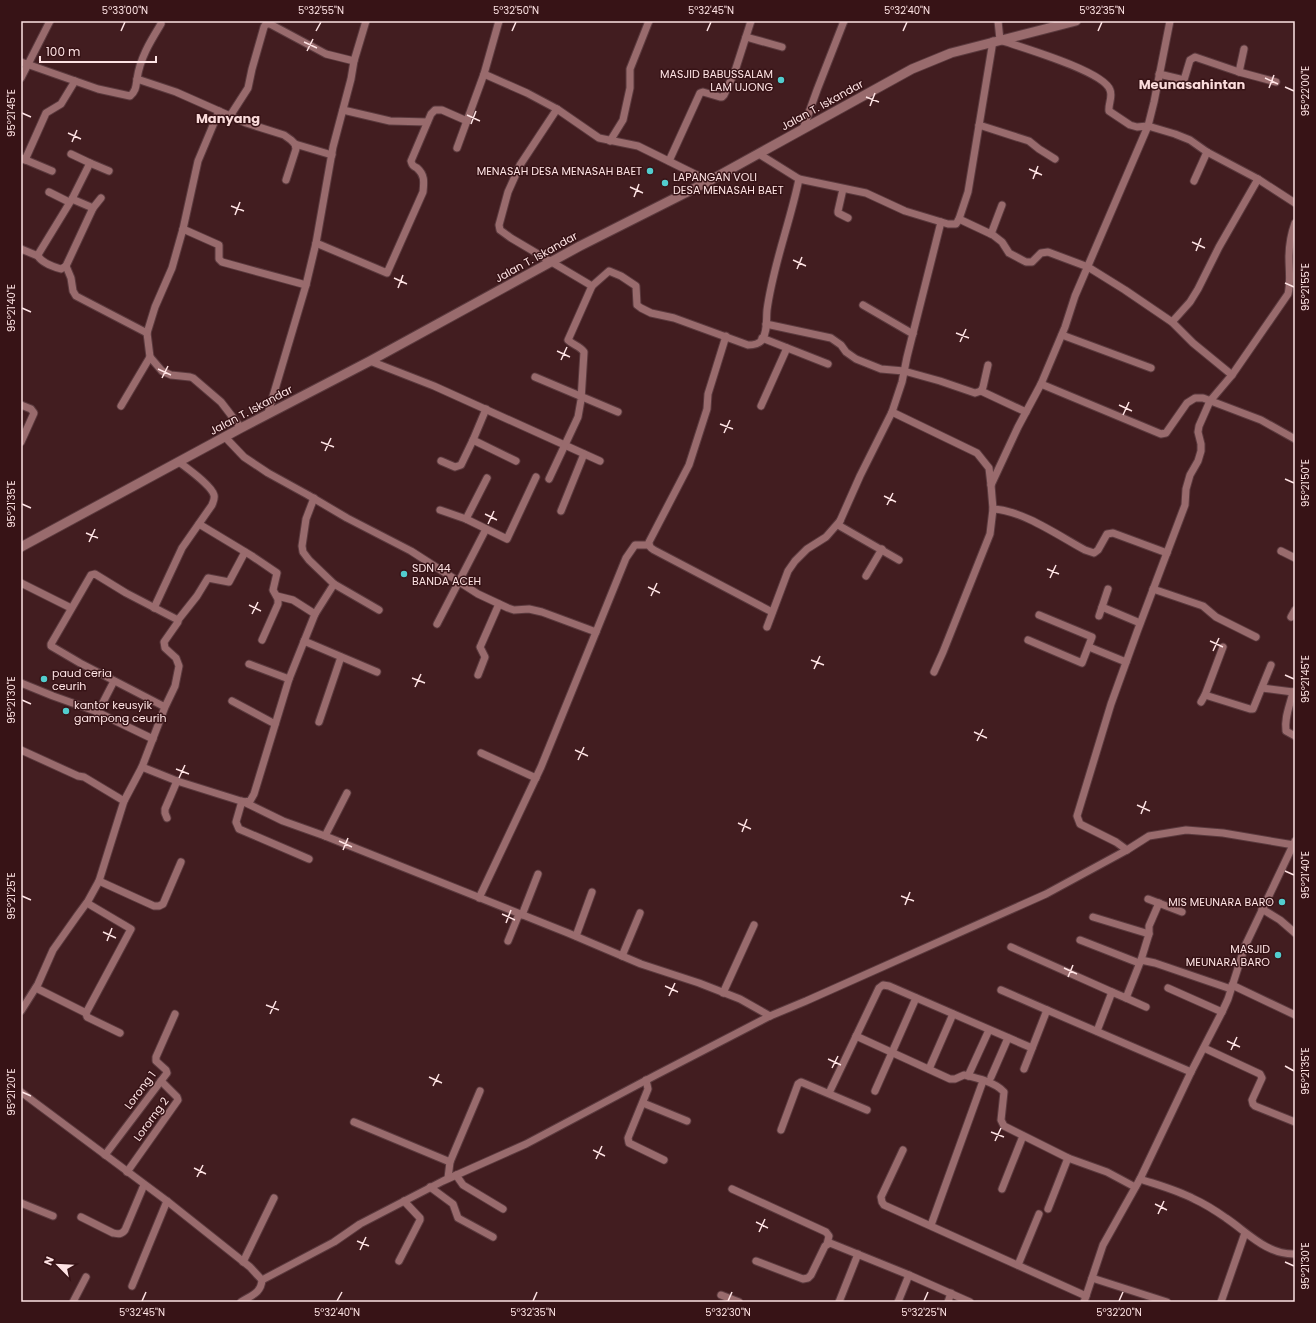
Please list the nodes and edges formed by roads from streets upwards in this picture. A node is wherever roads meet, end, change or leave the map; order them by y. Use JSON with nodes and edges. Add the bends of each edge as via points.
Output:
{"nodes":[{"id":1,"x":50,"y":21,"type":"edge"},
{"id":2,"x":366,"y":21,"type":"edge"},
{"id":3,"x":499,"y":21,"type":"edge"},
{"id":4,"x":649,"y":21,"type":"edge"},
{"id":5,"x":751,"y":21,"type":"edge"},
{"id":6,"x":844,"y":21,"type":"edge"},
{"id":7,"x":998,"y":21,"type":"edge"},
{"id":8,"x":1076,"y":21,"type":"edge"},
{"id":9,"x":1170,"y":21,"type":"edge"},
{"id":10,"x":267,"y":22,"type":"edge"},
{"id":11,"x":161,"y":24,"type":"dead end"},
{"id":12,"x":746,"y":37,"type":"junction"},
{"id":13,"x":997,"y":41,"type":"junction"},
{"id":14,"x":782,"y":47,"type":"dead end"},
{"id":15,"x":1244,"y":49,"type":"dead end"},
{"id":16,"x":354,"y":61,"type":"junction"},
{"id":17,"x":24,"y":63,"type":"edge"},
{"id":18,"x":1238,"y":72,"type":"junction"},
{"id":19,"x":484,"y":74,"type":"junction"},
{"id":20,"x":1159,"y":74,"type":"junction"},
{"id":21,"x":21,"y":78,"type":"edge"},
{"id":22,"x":137,"y":79,"type":"junction"},
{"id":23,"x":75,"y":81,"type":"junction"},
{"id":24,"x":1276,"y":82,"type":"dead end"},
{"id":25,"x":557,"y":109,"type":"junction"},
{"id":26,"x":218,"y":110,"type":"junction"},
{"id":27,"x":343,"y":110,"type":"junction"},
{"id":28,"x":230,"y":116,"type":"junction"},
{"id":29,"x":467,"y":121,"type":"junction"},
{"id":30,"x":427,"y":122,"type":"junction"},
{"id":31,"x":979,"y":125,"type":"junction"},
{"id":32,"x":1148,"y":126,"type":"junction"},
{"id":33,"x":803,"y":129,"type":"junction"},
{"id":34,"x":610,"y":141,"type":"junction"},
{"id":35,"x":295,"y":144,"type":"junction"},
{"id":36,"x":457,"y":148,"type":"dead end"},
{"id":37,"x":1207,"y":152,"type":"junction"},
{"id":38,"x":71,"y":154,"type":"dead end"},
{"id":39,"x":759,"y":154,"type":"junction"},
{"id":40,"x":332,"y":155,"type":"junction"},
{"id":41,"x":23,"y":159,"type":"edge"},
{"id":42,"x":1055,"y":159,"type":"dead end"},
{"id":43,"x":669,"y":161,"type":"junction"},
{"id":44,"x":90,"y":163,"type":"junction"},
{"id":45,"x":52,"y":171,"type":"dead end"},
{"id":46,"x":109,"y":171,"type":"dead end"},
{"id":47,"x":799,"y":179,"type":"junction"},
{"id":48,"x":1258,"y":179,"type":"junction"},
{"id":49,"x":286,"y":180,"type":"dead end"},
{"id":50,"x":709,"y":181,"type":"junction"},
{"id":51,"x":1194,"y":181,"type":"dead end"},
{"id":52,"x":843,"y":189,"type":"junction"},
{"id":53,"x":49,"y":192,"type":"dead end"},
{"id":54,"x":101,"y":198,"type":"dead end"},
{"id":55,"x":70,"y":201,"type":"junction"},
{"id":56,"x":1295,"y":203,"type":"edge"},
{"id":57,"x":1002,"y":205,"type":"dead end"},
{"id":58,"x":93,"y":208,"type":"junction"},
{"id":59,"x":848,"y":218,"type":"dead end"},
{"id":60,"x":959,"y":219,"type":"junction"},
{"id":61,"x":941,"y":222,"type":"junction"},
{"id":62,"x":1295,"y":223,"type":"edge"},
{"id":63,"x":183,"y":229,"type":"junction"},
{"id":64,"x":992,"y":234,"type":"junction"},
{"id":65,"x":316,"y":242,"type":"junction"},
{"id":66,"x":21,"y":249,"type":"edge"},
{"id":67,"x":38,"y":256,"type":"junction"},
{"id":68,"x":552,"y":262,"type":"junction"},
{"id":69,"x":66,"y":266,"type":"junction"},
{"id":70,"x":1088,"y":267,"type":"junction"},
{"id":71,"x":306,"y":285,"type":"junction"},
{"id":72,"x":592,"y":286,"type":"junction"},
{"id":73,"x":863,"y":305,"type":"dead end"},
{"id":74,"x":1172,"y":322,"type":"junction"},
{"id":75,"x":766,"y":324,"type":"junction"},
{"id":76,"x":147,"y":333,"type":"junction"},
{"id":77,"x":913,"y":334,"type":"junction"},
{"id":78,"x":1062,"y":335,"type":"junction"},
{"id":79,"x":726,"y":336,"type":"junction"},
{"id":80,"x":762,"y":338,"type":"junction"},
{"id":81,"x":787,"y":348,"type":"junction"},
{"id":82,"x":150,"y":357,"type":"junction"},
{"id":83,"x":370,"y":361,"type":"junction"},
{"id":84,"x":828,"y":364,"type":"dead end"},
{"id":85,"x":988,"y":365,"type":"dead end"},
{"id":86,"x":1151,"y":368,"type":"dead end"},
{"id":87,"x":904,"y":372,"type":"junction"},
{"id":88,"x":1232,"y":375,"type":"junction"},
{"id":89,"x":535,"y":376,"type":"dead end"},
{"id":90,"x":1041,"y":384,"type":"junction"},
{"id":91,"x":981,"y":391,"type":"junction"},
{"id":92,"x":581,"y":396,"type":"junction"},
{"id":93,"x":1210,"y":401,"type":"junction"},
{"id":94,"x":21,"y":405,"type":"edge"},
{"id":95,"x":121,"y":406,"type":"dead end"},
{"id":96,"x":761,"y":406,"type":"dead end"},
{"id":97,"x":486,"y":409,"type":"junction"},
{"id":98,"x":618,"y":412,"type":"dead end"},
{"id":99,"x":892,"y":412,"type":"junction"},
{"id":100,"x":1026,"y":412,"type":"junction"},
{"id":101,"x":268,"y":414,"type":"junction"},
{"id":102,"x":241,"y":428,"type":"junction"},
{"id":103,"x":225,"y":437,"type":"junction"},
{"id":104,"x":473,"y":440,"type":"junction"},
{"id":105,"x":1295,"y":440,"type":"edge"},
{"id":106,"x":21,"y":442,"type":"edge"},
{"id":107,"x":565,"y":445,"type":"junction"},
{"id":108,"x":584,"y":454,"type":"junction"},
{"id":109,"x":441,"y":461,"type":"dead end"},
{"id":110,"x":516,"y":461,"type":"dead end"},
{"id":111,"x":600,"y":461,"type":"dead end"},
{"id":112,"x":179,"y":462,"type":"junction"},
{"id":113,"x":536,"y":477,"type":"dead end"},
{"id":114,"x":487,"y":478,"type":"dead end"},
{"id":115,"x":549,"y":479,"type":"dead end"},
{"id":116,"x":992,"y":485,"type":"junction"},
{"id":117,"x":314,"y":498,"type":"junction"},
{"id":118,"x":993,"y":509,"type":"junction"},
{"id":119,"x":440,"y":510,"type":"dead end"},
{"id":120,"x":561,"y":511,"type":"dead end"},
{"id":121,"x":466,"y":519,"type":"junction"},
{"id":122,"x":840,"y":521,"type":"junction"},
{"id":123,"x":199,"y":524,"type":"junction"},
{"id":124,"x":486,"y":529,"type":"junction"},
{"id":125,"x":649,"y":545,"type":"junction"},
{"id":126,"x":21,"y":547,"type":"edge"},
{"id":127,"x":882,"y":549,"type":"junction"},
{"id":128,"x":1281,"y":551,"type":"dead end"},
{"id":129,"x":245,"y":552,"type":"junction"},
{"id":130,"x":1167,"y":553,"type":"junction"},
{"id":131,"x":1295,"y":558,"type":"edge"},
{"id":132,"x":899,"y":560,"type":"dead end"},
{"id":133,"x":866,"y":576,"type":"dead end"},
{"id":134,"x":458,"y":581,"type":"junction"},
{"id":135,"x":21,"y":583,"type":"edge"},
{"id":136,"x":334,"y":584,"type":"junction"},
{"id":137,"x":1108,"y":589,"type":"dead end"},
{"id":138,"x":1153,"y":589,"type":"junction"},
{"id":139,"x":276,"y":596,"type":"junction"},
{"id":140,"x":500,"y":604,"type":"junction"},
{"id":141,"x":1102,"y":607,"type":"junction"},
{"id":142,"x":71,"y":608,"type":"junction"},
{"id":143,"x":154,"y":608,"type":"junction"},
{"id":144,"x":379,"y":610,"type":"dead end"},
{"id":145,"x":1295,"y":610,"type":"edge"},
{"id":146,"x":772,"y":612,"type":"junction"},
{"id":147,"x":315,"y":614,"type":"junction"},
{"id":148,"x":1039,"y":614,"type":"dead end"},
{"id":149,"x":1099,"y":616,"type":"dead end"},
{"id":150,"x":1291,"y":617,"type":"dead end"},
{"id":151,"x":178,"y":620,"type":"junction"},
{"id":152,"x":1140,"y":623,"type":"junction"},
{"id":153,"x":437,"y":624,"type":"dead end"},
{"id":154,"x":767,"y":627,"type":"dead end"},
{"id":155,"x":596,"y":632,"type":"junction"},
{"id":156,"x":1256,"y":637,"type":"dead end"},
{"id":157,"x":262,"y":640,"type":"dead end"},
{"id":158,"x":1028,"y":640,"type":"dead end"},
{"id":159,"x":304,"y":641,"type":"junction"},
{"id":160,"x":1089,"y":647,"type":"junction"},
{"id":161,"x":1223,"y":647,"type":"dead end"},
{"id":162,"x":341,"y":657,"type":"junction"},
{"id":163,"x":1126,"y":662,"type":"junction"},
{"id":164,"x":249,"y":664,"type":"dead end"},
{"id":165,"x":1271,"y":665,"type":"dead end"},
{"id":166,"x":377,"y":672,"type":"dead end"},
{"id":167,"x":934,"y":672,"type":"dead end"},
{"id":168,"x":478,"y":675,"type":"dead end"},
{"id":169,"x":289,"y":678,"type":"junction"},
{"id":170,"x":114,"y":681,"type":"junction"},
{"id":171,"x":21,"y":683,"type":"edge"},
{"id":172,"x":1262,"y":688,"type":"junction"},
{"id":173,"x":1294,"y":693,"type":"edge"},
{"id":174,"x":1205,"y":695,"type":"junction"},
{"id":175,"x":232,"y":701,"type":"dead end"},
{"id":176,"x":1201,"y":702,"type":"dead end"},
{"id":177,"x":165,"y":707,"type":"junction"},
{"id":178,"x":98,"y":712,"type":"junction"},
{"id":179,"x":319,"y":722,"type":"dead end"},
{"id":180,"x":275,"y":724,"type":"junction"},
{"id":181,"x":1295,"y":736,"type":"edge"},
{"id":182,"x":153,"y":739,"type":"junction"},
{"id":183,"x":21,"y":750,"type":"edge"},
{"id":184,"x":481,"y":753,"type":"dead end"},
{"id":185,"x":142,"y":767,"type":"junction"},
{"id":186,"x":536,"y":778,"type":"junction"},
{"id":187,"x":177,"y":781,"type":"junction"},
{"id":188,"x":347,"y":793,"type":"dead end"},
{"id":189,"x":124,"y":801,"type":"junction"},
{"id":190,"x":243,"y":802,"type":"junction"},
{"id":191,"x":167,"y":818,"type":"dead end"},
{"id":192,"x":325,"y":836,"type":"junction"},
{"id":193,"x":1292,"y":847,"type":"edge"},
{"id":194,"x":1127,"y":850,"type":"junction"},
{"id":195,"x":309,"y":859,"type":"dead end"},
{"id":196,"x":180,"y":862,"type":"dead end"},
{"id":197,"x":538,"y":874,"type":"dead end"},
{"id":198,"x":99,"y":881,"type":"junction"},
{"id":199,"x":592,"y":892,"type":"dead end"},
{"id":200,"x":479,"y":898,"type":"junction"},
{"id":201,"x":1148,"y":899,"type":"dead end"},
{"id":202,"x":87,"y":903,"type":"junction"},
{"id":203,"x":1159,"y":903,"type":"junction"},
{"id":204,"x":1262,"y":909,"type":"junction"},
{"id":205,"x":1182,"y":912,"type":"dead end"},
{"id":206,"x":640,"y":913,"type":"dead end"},
{"id":207,"x":520,"y":914,"type":"junction"},
{"id":208,"x":1093,"y":917,"type":"dead end"},
{"id":209,"x":754,"y":925,"type":"dead end"},
{"id":210,"x":1295,"y":933,"type":"edge"},
{"id":211,"x":1149,"y":934,"type":"junction"},
{"id":212,"x":576,"y":936,"type":"junction"},
{"id":213,"x":1080,"y":940,"type":"dead end"},
{"id":214,"x":508,"y":941,"type":"dead end"},
{"id":215,"x":1011,"y":947,"type":"dead end"},
{"id":216,"x":622,"y":956,"type":"junction"},
{"id":217,"x":1140,"y":962,"type":"junction"},
{"id":218,"x":1232,"y":987,"type":"junction"},
{"id":219,"x":36,"y":988,"type":"junction"},
{"id":220,"x":1168,"y":988,"type":"dead end"},
{"id":221,"x":1001,"y":990,"type":"dead end"},
{"id":222,"x":1112,"y":992,"type":"junction"},
{"id":223,"x":723,"y":993,"type":"junction"},
{"id":224,"x":916,"y":998,"type":"junction"},
{"id":225,"x":1126,"y":998,"type":"junction"},
{"id":226,"x":1146,"y":1007,"type":"dead end"},
{"id":227,"x":21,"y":1010,"type":"edge"},
{"id":228,"x":1048,"y":1010,"type":"junction"},
{"id":229,"x":1222,"y":1012,"type":"junction"},
{"id":230,"x":86,"y":1013,"type":"junction"},
{"id":231,"x":176,"y":1014,"type":"dead end"},
{"id":232,"x":952,"y":1014,"type":"junction"},
{"id":233,"x":1295,"y":1015,"type":"edge"},
{"id":234,"x":770,"y":1016,"type":"junction"},
{"id":235,"x":989,"y":1030,"type":"junction"},
{"id":236,"x":1097,"y":1030,"type":"junction"},
{"id":237,"x":120,"y":1033,"type":"dead end"},
{"id":238,"x":856,"y":1036,"type":"junction"},
{"id":239,"x":1008,"y":1038,"type":"junction"},
{"id":240,"x":1032,"y":1048,"type":"junction"},
{"id":241,"x":1204,"y":1048,"type":"junction"},
{"id":242,"x":892,"y":1052,"type":"junction"},
{"id":243,"x":1024,"y":1068,"type":"dead end"},
{"id":244,"x":929,"y":1069,"type":"junction"},
{"id":245,"x":1191,"y":1072,"type":"junction"},
{"id":246,"x":968,"y":1076,"type":"junction"},
{"id":247,"x":991,"y":1077,"type":"dead end"},
{"id":248,"x":646,"y":1080,"type":"junction"},
{"id":249,"x":161,"y":1081,"type":"junction"},
{"id":250,"x":983,"y":1081,"type":"junction"},
{"id":251,"x":480,"y":1091,"type":"dead end"},
{"id":252,"x":875,"y":1091,"type":"dead end"},
{"id":253,"x":21,"y":1092,"type":"edge"},
{"id":254,"x":829,"y":1093,"type":"junction"},
{"id":255,"x":643,"y":1103,"type":"junction"},
{"id":256,"x":866,"y":1110,"type":"dead end"},
{"id":257,"x":687,"y":1121,"type":"dead end"},
{"id":258,"x":354,"y":1122,"type":"dead end"},
{"id":259,"x":1295,"y":1122,"type":"edge"},
{"id":260,"x":781,"y":1130,"type":"dead end"},
{"id":261,"x":1023,"y":1136,"type":"junction"},
{"id":262,"x":903,"y":1150,"type":"dead end"},
{"id":263,"x":105,"y":1155,"type":"junction"},
{"id":264,"x":1068,"y":1158,"type":"junction"},
{"id":265,"x":664,"y":1160,"type":"dead end"},
{"id":266,"x":450,"y":1162,"type":"junction"},
{"id":267,"x":127,"y":1172,"type":"junction"},
{"id":268,"x":456,"y":1175,"type":"junction"},
{"id":269,"x":448,"y":1178,"type":"junction"},
{"id":270,"x":1140,"y":1179,"type":"junction"},
{"id":271,"x":144,"y":1185,"type":"junction"},
{"id":272,"x":430,"y":1187,"type":"junction"},
{"id":273,"x":1135,"y":1187,"type":"junction"},
{"id":274,"x":732,"y":1189,"type":"dead end"},
{"id":275,"x":1002,"y":1189,"type":"dead end"},
{"id":276,"x":274,"y":1198,"type":"dead end"},
{"id":277,"x":167,"y":1201,"type":"junction"},
{"id":278,"x":404,"y":1201,"type":"junction"},
{"id":279,"x":21,"y":1203,"type":"edge"},
{"id":280,"x":503,"y":1209,"type":"dead end"},
{"id":281,"x":1048,"y":1209,"type":"dead end"},
{"id":282,"x":1039,"y":1214,"type":"dead end"},
{"id":283,"x":53,"y":1216,"type":"dead end"},
{"id":284,"x":81,"y":1217,"type":"dead end"},
{"id":285,"x":931,"y":1225,"type":"junction"},
{"id":286,"x":1245,"y":1233,"type":"junction"},
{"id":287,"x":493,"y":1237,"type":"dead end"},
{"id":288,"x":827,"y":1244,"type":"junction"},
{"id":289,"x":858,"y":1254,"type":"junction"},
{"id":290,"x":1295,"y":1254,"type":"edge"},
{"id":291,"x":400,"y":1261,"type":"dead end"},
{"id":292,"x":756,"y":1261,"type":"dead end"},
{"id":293,"x":243,"y":1262,"type":"junction"},
{"id":294,"x":1018,"y":1265,"type":"junction"},
{"id":295,"x":909,"y":1275,"type":"junction"},
{"id":296,"x":86,"y":1277,"type":"dead end"},
{"id":297,"x":1092,"y":1278,"type":"junction"},
{"id":298,"x":262,"y":1280,"type":"junction"},
{"id":299,"x":132,"y":1286,"type":"dead end"},
{"id":300,"x":951,"y":1293,"type":"junction"},
{"id":301,"x":722,"y":1295,"type":"dead end"},
{"id":302,"x":1085,"y":1299,"type":"edge"},
{"id":303,"x":73,"y":1302,"type":"edge"},
{"id":304,"x":241,"y":1302,"type":"edge"},
{"id":305,"x":739,"y":1302,"type":"edge"},
{"id":306,"x":839,"y":1302,"type":"edge"},
{"id":307,"x":898,"y":1302,"type":"edge"},
{"id":308,"x":948,"y":1302,"type":"edge"},
{"id":309,"x":970,"y":1302,"type":"edge"},
{"id":310,"x":1167,"y":1302,"type":"edge"},
{"id":311,"x":1221,"y":1302,"type":"edge"}],
"edges":[{"from":1,"to":17,"type":"street"},
{"from":2,"to":16,"type":"street"},
{"from":3,"to":19,"type":"street"},
{"from":4,"to":34,"type":"street","via":[[630,69],[630,88],[623,120]]},
{"from":5,"to":12,"type":"street"},
{"from":6,"to":33,"type":"street"},
{"from":7,"to":13,"type":"street"},
{"from":8,"to":13,"type":"street","name":"Jalan T. Iskandar"},
{"from":9,"to":20,"type":"street"},
{"from":10,"to":16,"type":"street","via":[[326,54]]},
{"from":10,"to":28,"type":"street","via":[[248,88]]},
{"from":11,"to":22,"type":"street","via":[[144,52]]},
{"from":12,"to":14,"type":"street"},
{"from":12,"to":43,"type":"street","via":[[724,95],[720,97],[703,92],[700,94]]},
{"from":13,"to":31,"type":"street"},
{"from":13,"to":32,"type":"street","via":[[1080,68],[1098,77],[1111,90],[1110,111],[1130,125]]},
{"from":13,"to":33,"type":"street","name":"Jalan T. Iskandar","via":[[951,53],[912,69]]},
{"from":15,"to":18,"type":"street"},
{"from":16,"to":27,"type":"street"},
{"from":17,"to":21,"type":"street"},
{"from":17,"to":23,"type":"street"},
{"from":18,"to":20,"type":"street","via":[[1195,57],[1190,60],[1184,80]]},
{"from":18,"to":24,"type":"street"},
{"from":19,"to":25,"type":"street"},
{"from":19,"to":29,"type":"street"},
{"from":20,"to":32,"type":"street"},
{"from":22,"to":23,"type":"street","via":[[135,90],[130,96]]},
{"from":22,"to":26,"type":"street"},
{"from":23,"to":41,"type":"street","via":[[61,104],[46,113]]},
{"from":25,"to":34,"type":"street","via":[[599,138]]},
{"from":25,"to":68,"type":"street","via":[[520,165],[508,192],[499,225],[500,230],[511,238]]},
{"from":26,"to":28,"type":"street"},
{"from":26,"to":63,"type":"street","via":[[198,161]]},
{"from":27,"to":30,"type":"street","via":[[390,121]]},
{"from":27,"to":40,"type":"street"},
{"from":28,"to":35,"type":"street","via":[[284,135]]},
{"from":29,"to":30,"type":"street","via":[[442,110],[435,110]]},
{"from":29,"to":36,"type":"street"},
{"from":30,"to":65,"type":"street","via":[[411,161],[423,175],[423,192],[388,272],[385,273]]},
{"from":31,"to":42,"type":"street","via":[[1029,141]]},
{"from":31,"to":60,"type":"street","via":[[968,192]]},
{"from":32,"to":37,"type":"street","via":[[1190,140]]},
{"from":32,"to":70,"type":"street"},
{"from":33,"to":39,"type":"street","name":"Jalan T. Iskandar"},
{"from":34,"to":43,"type":"street","via":[[638,146]]},
{"from":35,"to":40,"type":"street"},
{"from":35,"to":49,"type":"street","via":[[296,149]]},
{"from":37,"to":48,"type":"street"},
{"from":37,"to":51,"type":"street"},
{"from":38,"to":44,"type":"street"},
{"from":39,"to":47,"type":"street"},
{"from":39,"to":50,"type":"street","name":"Jalan T. Iskandar"},
{"from":40,"to":65,"type":"street"},
{"from":41,"to":45,"type":"street"},
{"from":43,"to":50,"type":"street"},
{"from":44,"to":46,"type":"street"},
{"from":44,"to":55,"type":"street"},
{"from":47,"to":52,"type":"street"},
{"from":47,"to":75,"type":"street","via":[[778,255]]},
{"from":48,"to":56,"type":"street"},
{"from":48,"to":74,"type":"street","via":[[1190,302]]},
{"from":50,"to":68,"type":"street","name":"Jalan T. Iskandar"},
{"from":52,"to":59,"type":"street","via":[[838,213]]},
{"from":52,"to":61,"type":"street","via":[[866,193],[905,211]]},
{"from":53,"to":55,"type":"street"},
{"from":54,"to":58,"type":"street"},
{"from":55,"to":58,"type":"street"},
{"from":55,"to":67,"type":"street"},
{"from":57,"to":64,"type":"street"},
{"from":58,"to":69,"type":"street"},
{"from":60,"to":61,"type":"street","via":[[958,223],[954,224]]},
{"from":60,"to":64,"type":"street"},
{"from":61,"to":77,"type":"street"},
{"from":62,"to":88,"type":"street","via":[[1289,257],[1288,294]]},
{"from":63,"to":71,"type":"street","via":[[219,245],[222,262]]},
{"from":63,"to":76,"type":"street","via":[[172,268]]},
{"from":64,"to":70,"type":"street","via":[[1002,242],[1009,253],[1026,262],[1032,262],[1041,253],[1048,252]]},
{"from":65,"to":71,"type":"street"},
{"from":66,"to":67,"type":"street"},
{"from":67,"to":69,"type":"street","via":[[40,260],[56,268]]},
{"from":68,"to":72,"type":"street"},
{"from":68,"to":83,"type":"street","name":"Jalan T. Iskandar"},
{"from":69,"to":76,"type":"street","via":[[76,296]]},
{"from":70,"to":74,"type":"street"},
{"from":70,"to":78,"type":"street"},
{"from":71,"to":101,"type":"street"},
{"from":72,"to":79,"type":"street","via":[[609,271],[636,286],[638,304],[641,308]]},
{"from":72,"to":92,"type":"street","via":[[568,340],[584,352]]},
{"from":73,"to":77,"type":"street"},
{"from":74,"to":88,"type":"street"},
{"from":75,"to":80,"type":"street","via":[[767,329]]},
{"from":75,"to":87,"type":"street","via":[[831,338],[856,359],[880,369]]},
{"from":76,"to":82,"type":"street"},
{"from":77,"to":87,"type":"street"},
{"from":78,"to":86,"type":"street"},
{"from":78,"to":90,"type":"street"},
{"from":79,"to":80,"type":"street","via":[[748,345],[759,343]]},
{"from":79,"to":125,"type":"street","via":[[689,465]]},
{"from":80,"to":81,"type":"street"},
{"from":81,"to":84,"type":"street"},
{"from":81,"to":96,"type":"street"},
{"from":82,"to":95,"type":"street"},
{"from":82,"to":102,"type":"street","via":[[166,374],[193,378],[221,402]]},
{"from":83,"to":97,"type":"street"},
{"from":83,"to":101,"type":"street","name":"Jalan T. Iskandar"},
{"from":85,"to":91,"type":"street"},
{"from":87,"to":91,"type":"street","via":[[975,393]]},
{"from":87,"to":99,"type":"street"},
{"from":88,"to":93,"type":"street"},
{"from":89,"to":92,"type":"street"},
{"from":90,"to":93,"type":"street","via":[[1161,434],[1166,433],[1186,403],[1195,398]]},
{"from":90,"to":100,"type":"street"},
{"from":91,"to":100,"type":"street"},
{"from":92,"to":98,"type":"street"},
{"from":92,"to":107,"type":"street","via":[[578,417]]},
{"from":93,"to":105,"type":"street","via":[[1261,420]]},
{"from":93,"to":130,"type":"street","via":[[1199,426],[1201,451],[1190,475],[1185,505]]},
{"from":94,"to":106,"type":"street","via":[[34,413]]},
{"from":97,"to":104,"type":"street"},
{"from":97,"to":107,"type":"street"},
{"from":99,"to":116,"type":"street","via":[[977,453],[988,468]]},
{"from":99,"to":122,"type":"street"},
{"from":100,"to":116,"type":"street"},
{"from":101,"to":102,"type":"street","name":"Jalan T. Iskandar"},
{"from":102,"to":103,"type":"street","name":"Jalan T. Iskandar"},
{"from":103,"to":112,"type":"street","name":"Jalan T. Iskandar"},
{"from":103,"to":117,"type":"street","via":[[244,457]]},
{"from":104,"to":109,"type":"street","via":[[461,465],[455,467]]},
{"from":104,"to":110,"type":"street"},
{"from":107,"to":108,"type":"street"},
{"from":107,"to":115,"type":"street"},
{"from":108,"to":111,"type":"street"},
{"from":108,"to":120,"type":"street"},
{"from":112,"to":123,"type":"street","via":[[201,479],[214,494],[212,505]]},
{"from":112,"to":126,"type":"street","name":"Jalan T. Iskandar"},
{"from":113,"to":124,"type":"street","via":[[507,538]]},
{"from":114,"to":121,"type":"street"},
{"from":116,"to":118,"type":"street"},
{"from":117,"to":134,"type":"street","via":[[411,551]]},
{"from":117,"to":136,"type":"street","via":[[306,519],[303,552]]},
{"from":118,"to":130,"type":"street","via":[[1022,516],[1094,553],[1107,534],[1113,533]]},
{"from":118,"to":167,"type":"street","via":[[990,534]]},
{"from":119,"to":121,"type":"street"},
{"from":121,"to":124,"type":"street"},
{"from":122,"to":127,"type":"street","via":[[838,524]]},
{"from":122,"to":146,"type":"street","via":[[826,537],[807,549],[795,561],[788,571]]},
{"from":123,"to":129,"type":"street"},
{"from":123,"to":143,"type":"street","via":[[182,548]]},
{"from":124,"to":134,"type":"street"},
{"from":125,"to":146,"type":"street"},
{"from":125,"to":155,"type":"street","via":[[635,545],[629,551]]},
{"from":127,"to":132,"type":"street"},
{"from":127,"to":133,"type":"street"},
{"from":128,"to":131,"type":"street"},
{"from":129,"to":139,"type":"street","via":[[277,573],[272,590]]},
{"from":129,"to":151,"type":"street","via":[[229,582],[208,578]]},
{"from":130,"to":138,"type":"street"},
{"from":134,"to":140,"type":"street"},
{"from":134,"to":153,"type":"street"},
{"from":135,"to":142,"type":"street"},
{"from":136,"to":144,"type":"street"},
{"from":136,"to":147,"type":"street"},
{"from":137,"to":141,"type":"street"},
{"from":138,"to":152,"type":"street"},
{"from":138,"to":156,"type":"street","via":[[1203,606],[1216,617]]},
{"from":139,"to":147,"type":"street","via":[[293,600]]},
{"from":139,"to":157,"type":"street","via":[[278,604]]},
{"from":140,"to":155,"type":"street","via":[[514,610],[529,609],[542,612]]},
{"from":140,"to":168,"type":"street","via":[[480,647],[485,657]]},
{"from":141,"to":149,"type":"street"},
{"from":141,"to":152,"type":"street"},
{"from":142,"to":143,"type":"street","via":[[89,577],[95,574]]},
{"from":142,"to":170,"type":"street","via":[[51,646]]},
{"from":143,"to":151,"type":"street"},
{"from":145,"to":150,"type":"street"},
{"from":146,"to":154,"type":"street"},
{"from":147,"to":159,"type":"street"},
{"from":148,"to":160,"type":"street","via":[[1092,637]]},
{"from":151,"to":177,"type":"street","via":[[164,642],[165,648],[176,658],[179,666],[175,686]]},
{"from":152,"to":163,"type":"street"},
{"from":155,"to":186,"type":"street"},
{"from":158,"to":160,"type":"street","via":[[1082,663]]},
{"from":159,"to":162,"type":"street"},
{"from":159,"to":169,"type":"street"},
{"from":160,"to":163,"type":"street"},
{"from":161,"to":174,"type":"street"},
{"from":162,"to":166,"type":"street"},
{"from":162,"to":179,"type":"street"},
{"from":163,"to":194,"type":"street","via":[[1077,816],[1080,824]]},
{"from":164,"to":169,"type":"street"},
{"from":165,"to":172,"type":"street"},
{"from":169,"to":180,"type":"street"},
{"from":170,"to":177,"type":"street"},
{"from":170,"to":178,"type":"street"},
{"from":171,"to":178,"type":"street"},
{"from":172,"to":173,"type":"street"},
{"from":172,"to":174,"type":"street","via":[[1253,709]]},
{"from":173,"to":181,"type":"street","via":[[1285,727],[1286,731]]},
{"from":174,"to":176,"type":"street"},
{"from":175,"to":180,"type":"street"},
{"from":177,"to":182,"type":"street"},
{"from":178,"to":182,"type":"street"},
{"from":180,"to":190,"type":"street","via":[[254,794],[250,801]]},
{"from":182,"to":185,"type":"street"},
{"from":183,"to":189,"type":"street","via":[[84,777]]},
{"from":184,"to":186,"type":"street"},
{"from":185,"to":187,"type":"street"},
{"from":185,"to":189,"type":"street"},
{"from":186,"to":200,"type":"street"},
{"from":187,"to":190,"type":"street"},
{"from":187,"to":191,"type":"street","via":[[165,811]]},
{"from":188,"to":192,"type":"street"},
{"from":189,"to":198,"type":"street"},
{"from":190,"to":192,"type":"street","via":[[283,821]]},
{"from":190,"to":195,"type":"street","via":[[236,822],[239,829]]},
{"from":192,"to":200,"type":"street"},
{"from":193,"to":194,"type":"street","via":[[1223,833],[1186,830],[1149,836]]},
{"from":193,"to":204,"type":"street"},
{"from":194,"to":234,"type":"street","via":[[1046,894]]},
{"from":196,"to":198,"type":"street","via":[[160,906],[154,906]]},
{"from":197,"to":207,"type":"street"},
{"from":198,"to":202,"type":"street"},
{"from":199,"to":212,"type":"street"},
{"from":200,"to":207,"type":"street"},
{"from":201,"to":203,"type":"street"},
{"from":202,"to":219,"type":"street","via":[[53,950]]},
{"from":202,"to":230,"type":"street","via":[[131,929]]},
{"from":203,"to":205,"type":"street"},
{"from":203,"to":211,"type":"street","via":[[1149,926]]},
{"from":204,"to":210,"type":"street"},
{"from":204,"to":218,"type":"street","via":[[1245,946]]},
{"from":206,"to":216,"type":"street"},
{"from":207,"to":212,"type":"street"},
{"from":207,"to":214,"type":"street"},
{"from":208,"to":211,"type":"street"},
{"from":209,"to":223,"type":"street"},
{"from":211,"to":217,"type":"street"},
{"from":212,"to":216,"type":"street"},
{"from":213,"to":217,"type":"street"},
{"from":215,"to":222,"type":"street"},
{"from":216,"to":223,"type":"street"},
{"from":217,"to":218,"type":"street","via":[[1155,963]]},
{"from":217,"to":225,"type":"street"},
{"from":218,"to":229,"type":"street"},
{"from":218,"to":233,"type":"street"},
{"from":219,"to":227,"type":"street"},
{"from":219,"to":230,"type":"street"},
{"from":220,"to":229,"type":"street"},
{"from":221,"to":228,"type":"street"},
{"from":222,"to":225,"type":"street"},
{"from":222,"to":236,"type":"street"},
{"from":223,"to":234,"type":"street"},
{"from":224,"to":232,"type":"street"},
{"from":224,"to":238,"type":"street","via":[[889,986],[878,988]]},
{"from":224,"to":242,"type":"street"},
{"from":225,"to":226,"type":"street"},
{"from":228,"to":236,"type":"street"},
{"from":228,"to":240,"type":"street"},
{"from":229,"to":241,"type":"street"},
{"from":230,"to":237,"type":"street","via":[[87,1016]]},
{"from":231,"to":249,"type":"street","name":"Lorong 1","via":[[156,1057],[156,1061],[167,1072]]},
{"from":232,"to":235,"type":"street"},
{"from":232,"to":244,"type":"street"},
{"from":234,"to":248,"type":"street"},
{"from":235,"to":239,"type":"street"},
{"from":235,"to":246,"type":"street"},
{"from":236,"to":245,"type":"street"},
{"from":238,"to":242,"type":"street"},
{"from":238,"to":254,"type":"street"},
{"from":239,"to":240,"type":"street"},
{"from":239,"to":247,"type":"street"},
{"from":240,"to":243,"type":"street"},
{"from":241,"to":245,"type":"street"},
{"from":241,"to":259,"type":"street","via":[[1260,1074],[1262,1078],[1252,1100],[1253,1104]]},
{"from":242,"to":244,"type":"street"},
{"from":242,"to":252,"type":"street"},
{"from":244,"to":246,"type":"street","via":[[950,1079]]},
{"from":245,"to":270,"type":"street"},
{"from":246,"to":250,"type":"street"},
{"from":248,"to":255,"type":"street","via":[[648,1089]]},
{"from":248,"to":268,"type":"street","via":[[526,1144]]},
{"from":249,"to":263,"type":"street","name":"Lorong 1"},
{"from":249,"to":267,"type":"street","name":"Lororng 2","via":[[178,1100]]},
{"from":250,"to":261,"type":"street","via":[[1004,1092],[1001,1120],[1004,1126]]},
{"from":250,"to":285,"type":"street"},
{"from":251,"to":266,"type":"street"},
{"from":253,"to":263,"type":"street"},
{"from":254,"to":256,"type":"street"},
{"from":254,"to":260,"type":"street","via":[[801,1082],[798,1084]]},
{"from":255,"to":257,"type":"street"},
{"from":255,"to":265,"type":"street","via":[[628,1141]]},
{"from":258,"to":266,"type":"street"},
{"from":261,"to":264,"type":"street"},
{"from":261,"to":275,"type":"street"},
{"from":262,"to":285,"type":"street","via":[[881,1197],[882,1202]]},
{"from":263,"to":267,"type":"street"},
{"from":264,"to":273,"type":"street","via":[[1108,1172]]},
{"from":264,"to":281,"type":"street"},
{"from":266,"to":269,"type":"street"},
{"from":267,"to":271,"type":"street"},
{"from":268,"to":269,"type":"street"},
{"from":268,"to":280,"type":"street","via":[[463,1185]]},
{"from":269,"to":272,"type":"street"},
{"from":270,"to":273,"type":"street"},
{"from":270,"to":286,"type":"street","via":[[1193,1198],[1227,1218]]},
{"from":271,"to":277,"type":"street"},
{"from":271,"to":284,"type":"street","via":[[122,1233],[113,1233]]},
{"from":272,"to":278,"type":"street"},
{"from":272,"to":287,"type":"street","via":[[453,1204],[458,1218]]},
{"from":273,"to":297,"type":"street","via":[[1103,1245]]},
{"from":274,"to":288,"type":"street","via":[[826,1232],[829,1236]]},
{"from":276,"to":293,"type":"street"},
{"from":277,"to":293,"type":"street"},
{"from":277,"to":299,"type":"street"},
{"from":278,"to":291,"type":"street","via":[[420,1220]]},
{"from":278,"to":298,"type":"street"},
{"from":279,"to":283,"type":"street"},
{"from":282,"to":294,"type":"street"},
{"from":285,"to":294,"type":"street"},
{"from":286,"to":290,"type":"street","via":[[1272,1249]]},
{"from":286,"to":311,"type":"street"},
{"from":288,"to":289,"type":"street"},
{"from":288,"to":292,"type":"street","via":[[808,1278],[803,1279]]},
{"from":289,"to":295,"type":"street"},
{"from":289,"to":306,"type":"street"},
{"from":293,"to":298,"type":"street"},
{"from":294,"to":302,"type":"street"},
{"from":295,"to":300,"type":"street"},
{"from":295,"to":307,"type":"street"},
{"from":296,"to":303,"type":"street"},
{"from":297,"to":302,"type":"street"},
{"from":297,"to":310,"type":"street"},
{"from":298,"to":304,"type":"street","via":[[260,1289]]},
{"from":300,"to":308,"type":"street"},
{"from":300,"to":309,"type":"street"},
{"from":301,"to":305,"type":"street"}]}
